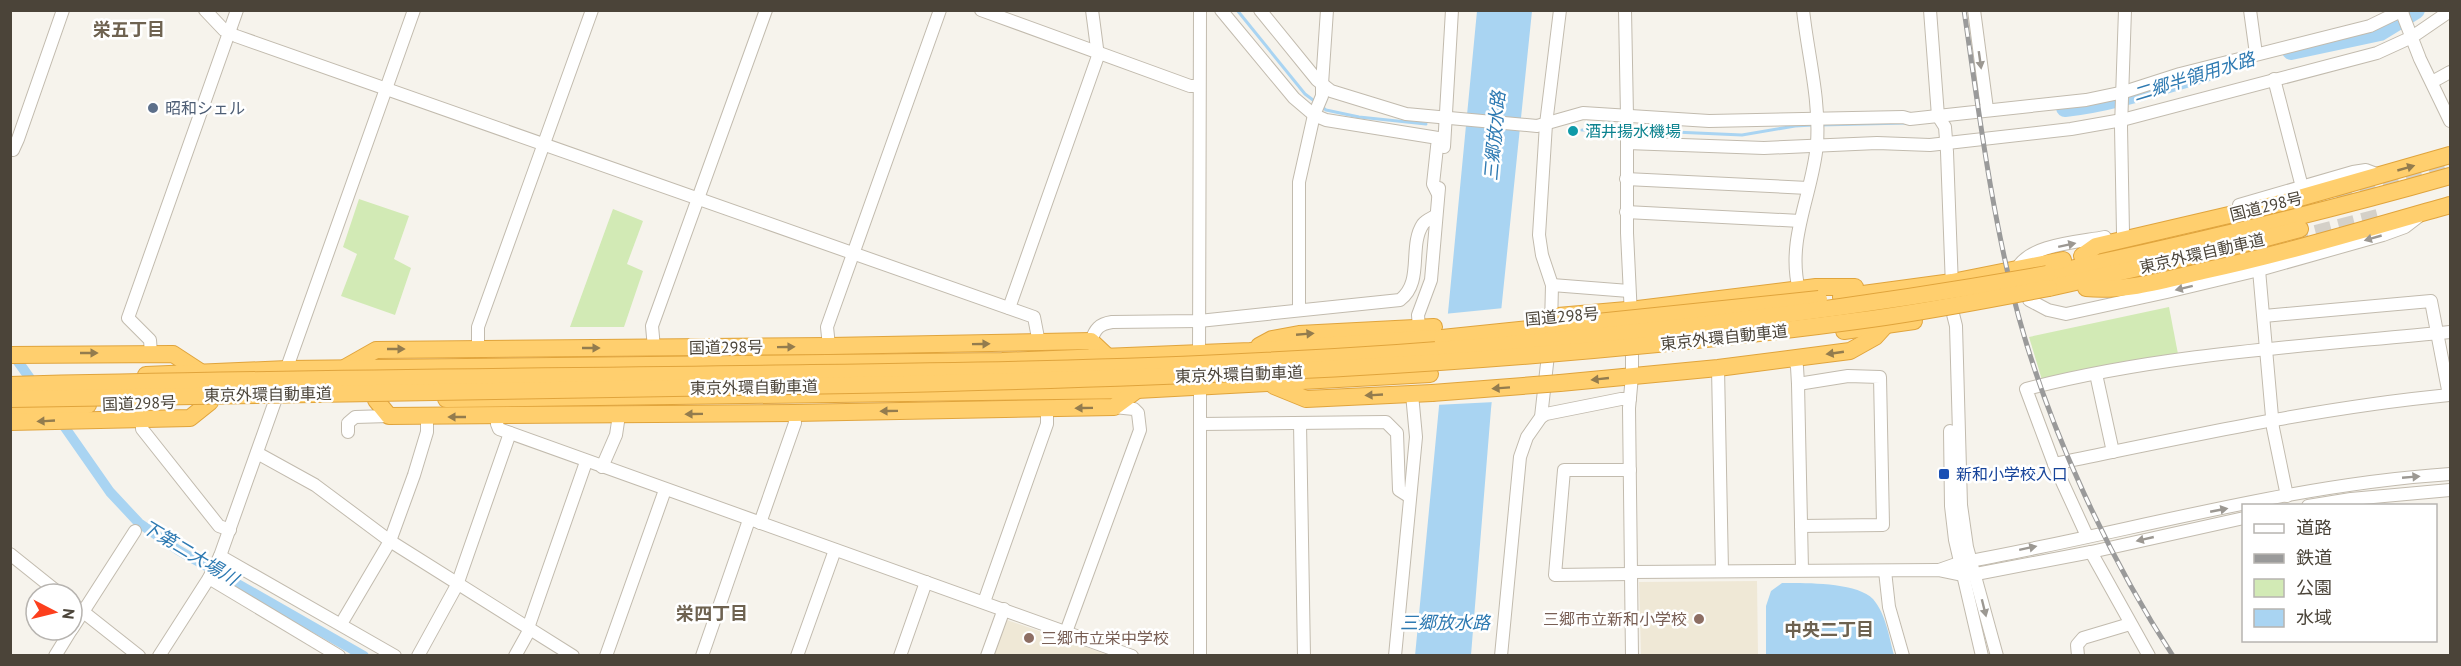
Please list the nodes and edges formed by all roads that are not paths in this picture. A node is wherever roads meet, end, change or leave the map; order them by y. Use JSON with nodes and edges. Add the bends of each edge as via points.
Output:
{"nodes":[{"id":1,"x":63,"y":10,"type":"edge"},
{"id":2,"x":205,"y":10,"type":"edge"},
{"id":3,"x":237,"y":10,"type":"edge"},
{"id":4,"x":414,"y":10,"type":"edge"},
{"id":5,"x":592,"y":10,"type":"edge"},
{"id":6,"x":766,"y":10,"type":"edge"},
{"id":7,"x":940,"y":10,"type":"edge"},
{"id":8,"x":981,"y":10,"type":"edge"},
{"id":9,"x":1092,"y":10,"type":"edge"},
{"id":10,"x":1200,"y":10,"type":"edge"},
{"id":11,"x":1221,"y":10,"type":"edge"},
{"id":12,"x":1260,"y":10,"type":"edge"},
{"id":13,"x":1327,"y":10,"type":"edge"},
{"id":14,"x":1452,"y":10,"type":"edge"},
{"id":15,"x":1560,"y":10,"type":"edge"},
{"id":16,"x":1625,"y":10,"type":"edge"},
{"id":17,"x":1803,"y":10,"type":"edge"},
{"id":18,"x":1930,"y":10,"type":"edge"},
{"id":19,"x":1974,"y":10,"type":"edge"},
{"id":20,"x":2125,"y":10,"type":"edge"},
{"id":21,"x":2250,"y":10,"type":"edge"},
{"id":22,"x":2402,"y":11,"type":"edge"},
{"id":23,"x":2451,"y":11,"type":"edge"},
{"id":24,"x":229,"y":33,"type":"junction"},
{"id":25,"x":2412,"y":37,"type":"junction"},
{"id":26,"x":1098,"y":52,"type":"junction"},
{"id":27,"x":2256,"y":54,"type":"junction"},
{"id":28,"x":2451,"y":72,"type":"edge"},
{"id":29,"x":2274,"y":80,"type":"junction"},
{"id":30,"x":2432,"y":82,"type":"junction"},
{"id":31,"x":1322,"y":84,"type":"junction"},
{"id":32,"x":1199,"y":86,"type":"junction"},
{"id":33,"x":387,"y":89,"type":"junction"},
{"id":34,"x":2124,"y":92,"type":"junction"},
{"id":35,"x":1987,"y":109,"type":"junction"},
{"id":36,"x":1314,"y":115,"type":"junction"},
{"id":37,"x":1938,"y":116,"type":"junction"},
{"id":38,"x":2122,"y":116,"type":"junction"},
{"id":39,"x":1451,"y":118,"type":"junction"},
{"id":40,"x":1627,"y":118,"type":"junction"},
{"id":41,"x":1818,"y":119,"type":"junction"},
{"id":42,"x":2451,"y":121,"type":"edge"},
{"id":43,"x":1541,"y":125,"type":"junction"},
{"id":44,"x":1627,"y":141,"type":"junction"},
{"id":45,"x":1947,"y":141,"type":"junction"},
{"id":46,"x":544,"y":144,"type":"junction"},
{"id":47,"x":1817,"y":146,"type":"junction"},
{"id":48,"x":10,"y":148,"type":"edge"},
{"id":49,"x":2451,"y":155,"type":"edge"},
{"id":50,"x":2379,"y":175,"type":"junction"},
{"id":51,"x":2451,"y":176,"type":"edge"},
{"id":52,"x":1626,"y":179,"type":"junction"},
{"id":53,"x":2451,"y":186,"type":"edge"},
{"id":54,"x":2302,"y":187,"type":"junction"},
{"id":55,"x":1808,"y":188,"type":"junction"},
{"id":56,"x":1438,"y":194,"type":"junction"},
{"id":57,"x":699,"y":200,"type":"junction"},
{"id":58,"x":2451,"y":205,"type":"edge"},
{"id":59,"x":1626,"y":212,"type":"junction"},
{"id":60,"x":2424,"y":212,"type":"junction"},
{"id":61,"x":1435,"y":216,"type":"junction"},
{"id":62,"x":1800,"y":221,"type":"junction"},
{"id":63,"x":2202,"y":231,"type":"tunnel mouth"},
{"id":64,"x":2123,"y":233,"type":"junction"},
{"id":65,"x":854,"y":254,"type":"junction"},
{"id":66,"x":2082,"y":256,"type":"junction"},
{"id":67,"x":2209,"y":260,"type":"dead end"},
{"id":68,"x":2017,"y":269,"type":"junction"},
{"id":69,"x":2259,"y":270,"type":"junction"},
{"id":70,"x":1952,"y":282,"type":"junction"},
{"id":71,"x":1552,"y":285,"type":"junction"},
{"id":72,"x":2086,"y":288,"type":"junction"},
{"id":73,"x":1799,"y":290,"type":"junction"},
{"id":74,"x":1629,"y":291,"type":"junction"},
{"id":75,"x":1876,"y":291,"type":"junction"},
{"id":76,"x":2029,"y":300,"type":"junction"},
{"id":77,"x":1009,"y":308,"type":"junction"},
{"id":78,"x":1299,"y":310,"type":"junction"},
{"id":79,"x":1631,"y":310,"type":"junction"},
{"id":80,"x":1953,"y":314,"type":"junction"},
{"id":81,"x":2264,"y":316,"type":"junction"},
{"id":82,"x":1199,"y":321,"type":"junction"},
{"id":83,"x":1885,"y":326,"type":"junction"},
{"id":84,"x":1423,"y":332,"type":"junction"},
{"id":85,"x":2451,"y":332,"type":"edge"},
{"id":86,"x":2436,"y":334,"type":"junction"},
{"id":87,"x":1092,"y":341,"type":"junction"},
{"id":88,"x":1039,"y":343,"type":"junction"},
{"id":89,"x":829,"y":346,"type":"junction"},
{"id":90,"x":654,"y":348,"type":"junction"},
{"id":91,"x":478,"y":349,"type":"junction"},
{"id":92,"x":2266,"y":349,"type":"junction"},
{"id":93,"x":151,"y":353,"type":"junction"},
{"id":94,"x":1199,"y":353,"type":"junction"},
{"id":95,"x":10,"y":356,"type":"edge"},
{"id":96,"x":1108,"y":357,"type":"junction"},
{"id":97,"x":1794,"y":359,"type":"junction"},
{"id":98,"x":1718,"y":368,"type":"junction"},
{"id":99,"x":287,"y":369,"type":"junction"},
{"id":100,"x":342,"y":369,"type":"junction"},
{"id":101,"x":199,"y":371,"type":"junction"},
{"id":102,"x":2096,"y":374,"type":"junction"},
{"id":103,"x":1413,"y":375,"type":"junction"},
{"id":104,"x":1632,"y":376,"type":"junction"},
{"id":105,"x":10,"y":378,"type":"edge"},
{"id":106,"x":1267,"y":384,"type":"junction"},
{"id":107,"x":1798,"y":384,"type":"junction"},
{"id":108,"x":10,"y":385,"type":"edge"},
{"id":109,"x":1200,"y":387,"type":"junction"},
{"id":110,"x":1137,"y":390,"type":"junction"},
{"id":111,"x":1413,"y":394,"type":"junction"},
{"id":112,"x":10,"y":399,"type":"edge"},
{"id":113,"x":1630,"y":399,"type":"junction"},
{"id":114,"x":275,"y":400,"type":"junction"},
{"id":115,"x":376,"y":400,"type":"junction"},
{"id":116,"x":210,"y":402,"type":"junction"},
{"id":117,"x":1114,"y":407,"type":"junction"},
{"id":118,"x":10,"y":408,"type":"edge"},
{"id":119,"x":1047,"y":408,"type":"junction"},
{"id":120,"x":794,"y":413,"type":"junction"},
{"id":121,"x":619,"y":415,"type":"junction"},
{"id":122,"x":389,"y":416,"type":"junction"},
{"id":123,"x":497,"y":416,"type":"junction"},
{"id":124,"x":427,"y":417,"type":"junction"},
{"id":125,"x":1541,"y":417,"type":"junction"},
{"id":126,"x":142,"y":419,"type":"junction"},
{"id":127,"x":2272,"y":419,"type":"junction"},
{"id":128,"x":11,"y":422,"type":"edge"},
{"id":129,"x":1300,"y":423,"type":"junction"},
{"id":130,"x":1200,"y":424,"type":"junction"},
{"id":131,"x":348,"y":432,"type":"dead end"},
{"id":132,"x":510,"y":433,"type":"junction"},
{"id":133,"x":2114,"y":452,"type":"junction"},
{"id":134,"x":257,"y":453,"type":"junction"},
{"id":135,"x":586,"y":462,"type":"junction"},
{"id":136,"x":2054,"y":464,"type":"junction"},
{"id":137,"x":602,"y":467,"type":"junction"},
{"id":138,"x":1630,"y":470,"type":"junction"},
{"id":139,"x":2451,"y":474,"type":"edge"},
{"id":140,"x":665,"y":490,"type":"junction"},
{"id":141,"x":2451,"y":490,"type":"edge"},
{"id":142,"x":2288,"y":496,"type":"junction"},
{"id":143,"x":1410,"y":497,"type":"junction"},
{"id":144,"x":2248,"y":504,"type":"edge"},
{"id":145,"x":2320,"y":504,"type":"edge"},
{"id":146,"x":2242,"y":505,"type":"edge"},
{"id":147,"x":2242,"y":518,"type":"edge"},
{"id":148,"x":755,"y":522,"type":"junction"},
{"id":149,"x":1801,"y":526,"type":"junction"},
{"id":150,"x":230,"y":530,"type":"junction"},
{"id":151,"x":135,"y":531,"type":"dead end"},
{"id":152,"x":2087,"y":536,"type":"junction"},
{"id":153,"x":390,"y":542,"type":"junction"},
{"id":154,"x":835,"y":550,"type":"junction"},
{"id":155,"x":2091,"y":552,"type":"junction"},
{"id":156,"x":10,"y":554,"type":"edge"},
{"id":157,"x":220,"y":556,"type":"junction"},
{"id":158,"x":1964,"y":566,"type":"junction"},
{"id":159,"x":1802,"y":570,"type":"junction"},
{"id":160,"x":1722,"y":571,"type":"junction"},
{"id":161,"x":1885,"y":571,"type":"junction"},
{"id":162,"x":1631,"y":573,"type":"junction"},
{"id":163,"x":1976,"y":574,"type":"junction"},
{"id":164,"x":209,"y":578,"type":"junction"},
{"id":165,"x":45,"y":582,"type":"edge"},
{"id":166,"x":926,"y":582,"type":"junction"},
{"id":167,"x":457,"y":585,"type":"junction"},
{"id":168,"x":984,"y":602,"type":"junction"},
{"id":169,"x":1004,"y":609,"type":"junction"},
{"id":170,"x":84,"y":610,"type":"edge"},
{"id":171,"x":84,"y":613,"type":"edge"},
{"id":172,"x":340,"y":624,"type":"junction"},
{"id":173,"x":2130,"y":624,"type":"junction"},
{"id":174,"x":529,"y":628,"type":"junction"},
{"id":175,"x":1066,"y":632,"type":"junction"},
{"id":176,"x":64,"y":642,"type":"edge"},
{"id":177,"x":332,"y":654,"type":"edge"},
{"id":178,"x":55,"y":656,"type":"edge"},
{"id":179,"x":139,"y":656,"type":"edge"},
{"id":180,"x":159,"y":656,"type":"edge"},
{"id":181,"x":395,"y":656,"type":"edge"},
{"id":182,"x":418,"y":656,"type":"edge"},
{"id":183,"x":515,"y":656,"type":"edge"},
{"id":184,"x":573,"y":656,"type":"edge"},
{"id":185,"x":606,"y":656,"type":"edge"},
{"id":186,"x":702,"y":656,"type":"edge"},
{"id":187,"x":797,"y":656,"type":"edge"},
{"id":188,"x":900,"y":656,"type":"edge"},
{"id":189,"x":987,"y":656,"type":"edge"},
{"id":190,"x":1132,"y":656,"type":"edge"},
{"id":191,"x":1200,"y":656,"type":"edge"},
{"id":192,"x":1304,"y":656,"type":"edge"},
{"id":193,"x":1395,"y":656,"type":"edge"},
{"id":194,"x":1502,"y":656,"type":"edge"},
{"id":195,"x":1632,"y":656,"type":"edge"},
{"id":196,"x":1903,"y":656,"type":"edge"},
{"id":197,"x":1982,"y":656,"type":"edge"},
{"id":198,"x":1997,"y":656,"type":"edge"},
{"id":199,"x":2078,"y":656,"type":"edge"},
{"id":200,"x":2149,"y":656,"type":"edge"}],
"edges":[{"from":1,"to":48,"type":"street","via":[[18,139],[13,150]]},
{"from":2,"to":24,"type":"street"},
{"from":3,"to":24,"type":"street"},
{"from":4,"to":33,"type":"street"},
{"from":5,"to":46,"type":"street"},
{"from":6,"to":57,"type":"street"},
{"from":7,"to":65,"type":"street"},
{"from":8,"to":26,"type":"street"},
{"from":9,"to":26,"type":"street"},
{"from":10,"to":32,"type":"street"},
{"from":11,"to":36,"type":"street","via":[[1294,98]]},
{"from":12,"to":31,"type":"street"},
{"from":13,"to":31,"type":"street"},
{"from":14,"to":39,"type":"street"},
{"from":15,"to":43,"type":"street"},
{"from":16,"to":40,"type":"street"},
{"from":17,"to":41,"type":"street"},
{"from":18,"to":37,"type":"street"},
{"from":19,"to":35,"type":"street","one_way":true},
{"from":20,"to":34,"type":"street"},
{"from":21,"to":27,"type":"street"},
{"from":22,"to":25,"type":"street"},
{"from":22,"to":27,"type":"street","via":[[2370,26]]},
{"from":23,"to":25,"type":"street"},
{"from":24,"to":33,"type":"street"},
{"from":24,"to":93,"type":"street","via":[[128,318],[150,340]]},
{"from":25,"to":29,"type":"street","via":[[2377,53]]},
{"from":25,"to":30,"type":"street"},
{"from":26,"to":32,"type":"street"},
{"from":26,"to":77,"type":"street"},
{"from":27,"to":34,"type":"street"},
{"from":28,"to":30,"type":"street"},
{"from":29,"to":38,"type":"street"},
{"from":29,"to":54,"type":"street"},
{"from":30,"to":42,"type":"street"},
{"from":31,"to":36,"type":"street"},
{"from":31,"to":39,"type":"street","via":[[1334,92],[1389,110]]},
{"from":32,"to":82,"type":"street"},
{"from":33,"to":46,"type":"street"},
{"from":33,"to":99,"type":"street"},
{"from":34,"to":35,"type":"street","via":[[2086,100]]},
{"from":34,"to":38,"type":"street"},
{"from":35,"to":37,"type":"street"},
{"from":36,"to":56,"type":"street","via":[[1346,124],[1438,138],[1433,184]]},
{"from":36,"to":78,"type":"street","via":[[1298,191]]},
{"from":37,"to":41,"type":"street"},
{"from":37,"to":45,"type":"street"},
{"from":38,"to":45,"type":"street","via":[[2071,129]]},
{"from":38,"to":64,"type":"street"},
{"from":39,"to":43,"type":"street"},
{"from":39,"to":56,"type":"street"},
{"from":40,"to":41,"type":"street"},
{"from":40,"to":43,"type":"street","via":[[1579,114]]},
{"from":40,"to":44,"type":"street"},
{"from":41,"to":47,"type":"street"},
{"from":43,"to":71,"type":"street","via":[[1539,243]]},
{"from":44,"to":47,"type":"street","via":[[1726,147]]},
{"from":44,"to":52,"type":"street"},
{"from":45,"to":47,"type":"street","via":[[1930,145]]},
{"from":45,"to":70,"type":"street"},
{"from":46,"to":57,"type":"street"},
{"from":46,"to":91,"type":"street","via":[[478,327]]},
{"from":47,"to":55,"type":"street"},
{"from":50,"to":49,"type":"highway","name":"国道298号","one_way":true},
{"from":50,"to":54,"type":"street","via":[[2366,170]]},
{"from":50,"to":66,"type":"highway","name":"国道298号","via":[[2289,201],[2096,246]]},
{"from":51,"to":108,"type":"highway","name":"東京外環自動車道","bridge":true,"via":[[2235,233],[1936,294],[1724,323],[1432,350],[1262,361],[996,370]]},
{"from":52,"to":55,"type":"street"},
{"from":52,"to":59,"type":"street"},
{"from":53,"to":112,"type":"highway","name":"東京外環自動車道","bridge":true,"via":[[2236,246],[2049,288],[1862,321],[1589,351],[1232,375]]},
{"from":54,"to":64,"type":"street"},
{"from":55,"to":62,"type":"street"},
{"from":56,"to":61,"type":"street"},
{"from":57,"to":65,"type":"street"},
{"from":57,"to":90,"type":"street","via":[[652,326]]},
{"from":58,"to":60,"type":"highway","name":"国道298号"},
{"from":59,"to":62,"type":"street"},
{"from":59,"to":74,"type":"street"},
{"from":60,"to":69,"type":"street","one_way":true,"via":[[2405,227],[2383,235]]},
{"from":60,"to":72,"type":"highway","name":"国道298号","via":[[2264,258],[2156,282],[2107,290]]},
{"from":61,"to":78,"type":"street","via":[[1424,223],[1410,292],[1400,300]]},
{"from":61,"to":84,"type":"street","via":[[1431,280],[1418,315]]},
{"from":62,"to":73,"type":"street","via":[[1796,255]]},
{"from":63,"to":66,"type":"highway","name":"国道298号"},
{"from":68,"to":64,"type":"street","one_way":true,"via":[[2032,253]]},
{"from":65,"to":77,"type":"street"},
{"from":65,"to":89,"type":"street","via":[[827,327]]},
{"from":66,"to":68,"type":"highway","name":"国道298号"},
{"from":67,"to":72,"type":"highway","name":"国道298号"},
{"from":68,"to":70,"type":"highway","name":"国道298号"},
{"from":69,"to":76,"type":"street","one_way":true,"via":[[2066,314]]},
{"from":69,"to":81,"type":"street"},
{"from":70,"to":75,"type":"highway","name":"国道298号"},
{"from":70,"to":80,"type":"street"},
{"from":71,"to":74,"type":"street"},
{"from":71,"to":125,"type":"street"},
{"from":72,"to":76,"type":"highway","name":"国道298号"},
{"from":73,"to":75,"type":"highway","name":"国道298号","via":[[1852,286]]},
{"from":73,"to":79,"type":"highway","name":"国道298号"},
{"from":74,"to":79,"type":"street"},
{"from":75,"to":84,"type":"highway","name":"国道298号","bridge":true},
{"from":76,"to":80,"type":"highway","name":"国道298号"},
{"from":77,"to":88,"type":"street","via":[[1034,317]]},
{"from":78,"to":82,"type":"street"},
{"from":79,"to":84,"type":"highway","name":"国道298号"},
{"from":79,"to":104,"type":"street"},
{"from":80,"to":83,"type":"highway","name":"国道298号"},
{"from":80,"to":158,"type":"street","via":[[1948,328],[1951,506]]},
{"from":81,"to":86,"type":"street","via":[[2431,301]]},
{"from":81,"to":92,"type":"street"},
{"from":82,"to":87,"type":"street","via":[[1103,323]]},
{"from":82,"to":94,"type":"street"},
{"from":83,"to":97,"type":"highway","name":"国道298号","one_way":true,"via":[[1875,337],[1850,351]]},
{"from":83,"to":103,"type":"highway","name":"国道298号","via":[[1716,349]]},
{"from":94,"to":84,"type":"highway","name":"国道298号","one_way":true,"via":[[1250,351],[1272,339],[1299,334]]},
{"from":85,"to":86,"type":"street"},
{"from":86,"to":92,"type":"street"},
{"from":86,"to":127,"type":"street","via":[[2449,395]]},
{"from":87,"to":88,"type":"highway","name":"国道298号"},
{"from":87,"to":96,"type":"highway"},
{"from":89,"to":88,"type":"highway","name":"国道298号","one_way":true},
{"from":90,"to":89,"type":"highway","name":"国道298号","one_way":true},
{"from":91,"to":90,"type":"highway","name":"国道298号","one_way":true},
{"from":100,"to":91,"type":"highway","name":"国道298号","one_way":true,"via":[[376,350]]},
{"from":92,"to":102,"type":"street"},
{"from":92,"to":127,"type":"street"},
{"from":95,"to":93,"type":"highway","one_way":true},
{"from":93,"to":101,"type":"highway","via":[[173,354]]},
{"from":94,"to":96,"type":"highway","name":"国道298号"},
{"from":94,"to":109,"type":"street"},
{"from":96,"to":100,"type":"highway","name":"国道298号"},
{"from":97,"to":98,"type":"highway","name":"国道298号"},
{"from":97,"to":107,"type":"street"},
{"from":98,"to":104,"type":"highway","name":"国道298号"},
{"from":98,"to":160,"type":"street"},
{"from":99,"to":100,"type":"highway","name":"国道298号"},
{"from":99,"to":101,"type":"highway","name":"国道298号"},
{"from":99,"to":114,"type":"street"},
{"from":101,"to":105,"type":"highway","name":"国道298号"},
{"from":102,"to":133,"type":"street"},
{"from":102,"to":136,"type":"street","via":[[2026,389]]},
{"from":103,"to":106,"type":"highway","name":"国道298号"},
{"from":103,"to":111,"type":"street"},
{"from":104,"to":111,"type":"highway","name":"国道298号","one_way":true,"bridge":true},
{"from":104,"to":113,"type":"street"},
{"from":106,"to":109,"type":"highway","name":"国道298号"},
{"from":111,"to":106,"type":"highway","name":"国道298号","one_way":true,"via":[[1306,399]]},
{"from":107,"to":149,"type":"street"},
{"from":107,"to":149,"type":"street","via":[[1848,376],[1880,377],[1883,525]]},
{"from":109,"to":110,"type":"highway","name":"国道298号"},
{"from":109,"to":130,"type":"street"},
{"from":110,"to":115,"type":"highway","name":"国道298号"},
{"from":110,"to":117,"type":"highway"},
{"from":111,"to":143,"type":"street","via":[[1416,425]]},
{"from":113,"to":125,"type":"street"},
{"from":113,"to":138,"type":"street"},
{"from":114,"to":115,"type":"highway","name":"国道298号"},
{"from":114,"to":116,"type":"highway","name":"国道298号"},
{"from":114,"to":134,"type":"street"},
{"from":115,"to":122,"type":"highway"},
{"from":116,"to":118,"type":"highway","name":"国道298号"},
{"from":116,"to":126,"type":"highway","via":[[190,418]]},
{"from":117,"to":119,"type":"highway","one_way":true},
{"from":117,"to":175,"type":"street","via":[[1134,409],[1140,417],[1140,430]]},
{"from":119,"to":120,"type":"highway","one_way":true},
{"from":119,"to":168,"type":"street","via":[[1047,424]]},
{"from":120,"to":121,"type":"highway","one_way":true},
{"from":120,"to":148,"type":"street","via":[[795,423]]},
{"from":121,"to":123,"type":"highway"},
{"from":121,"to":137,"type":"street","via":[[616,435]]},
{"from":122,"to":124,"type":"highway"},
{"from":122,"to":131,"type":"street","via":[[355,417],[348,423]]},
{"from":123,"to":124,"type":"highway","one_way":true},
{"from":123,"to":132,"type":"street","via":[[499,429]]},
{"from":124,"to":153,"type":"street","via":[[427,432]]},
{"from":125,"to":194,"type":"street","via":[[1527,437],[1520,457]]},
{"from":126,"to":128,"type":"highway","one_way":true},
{"from":126,"to":150,"type":"street","via":[[142,429],[219,526]]},
{"from":127,"to":133,"type":"street"},
{"from":127,"to":142,"type":"street"},
{"from":129,"to":130,"type":"street"},
{"from":129,"to":143,"type":"street","via":[[1386,422],[1397,433],[1398,490]]},
{"from":129,"to":192,"type":"street"},
{"from":130,"to":191,"type":"street"},
{"from":132,"to":135,"type":"street"},
{"from":132,"to":167,"type":"street"},
{"from":133,"to":136,"type":"street"},
{"from":134,"to":150,"type":"street"},
{"from":134,"to":153,"type":"street","via":[[323,490]]},
{"from":135,"to":137,"type":"street"},
{"from":135,"to":174,"type":"street"},
{"from":136,"to":152,"type":"street"},
{"from":137,"to":140,"type":"street"},
{"from":138,"to":162,"type":"street"},
{"from":138,"to":162,"type":"street","via":[[1564,470],[1555,575]]},
{"from":142,"to":139,"type":"street","one_way":true},
{"from":140,"to":148,"type":"street"},
{"from":140,"to":185,"type":"street"},
{"from":141,"to":145,"type":"street"},
{"from":144,"to":142,"type":"street","one_way":true},
{"from":143,"to":193,"type":"street"},
{"from":152,"to":146,"type":"street","one_way":true},
{"from":147,"to":155,"type":"street","one_way":true},
{"from":148,"to":154,"type":"street"},
{"from":148,"to":186,"type":"street"},
{"from":149,"to":159,"type":"street"},
{"from":150,"to":157,"type":"street"},
{"from":151,"to":170,"type":"street"},
{"from":158,"to":152,"type":"street","one_way":true},
{"from":153,"to":167,"type":"street"},
{"from":153,"to":172,"type":"street"},
{"from":154,"to":166,"type":"street"},
{"from":154,"to":187,"type":"street"},
{"from":155,"to":163,"type":"street"},
{"from":155,"to":173,"type":"street"},
{"from":156,"to":165,"type":"street"},
{"from":157,"to":164,"type":"street"},
{"from":157,"to":172,"type":"street"},
{"from":158,"to":161,"type":"street"},
{"from":158,"to":163,"type":"street"},
{"from":158,"to":197,"type":"street"},
{"from":159,"to":160,"type":"street"},
{"from":159,"to":161,"type":"street"},
{"from":160,"to":162,"type":"street"},
{"from":161,"to":196,"type":"street","via":[[1889,607]]},
{"from":162,"to":195,"type":"street"},
{"from":163,"to":198,"type":"street","one_way":true},
{"from":164,"to":177,"type":"street"},
{"from":164,"to":180,"type":"street"},
{"from":166,"to":168,"type":"street"},
{"from":166,"to":188,"type":"street"},
{"from":167,"to":174,"type":"street"},
{"from":167,"to":182,"type":"street"},
{"from":168,"to":169,"type":"street"},
{"from":169,"to":175,"type":"street"},
{"from":169,"to":189,"type":"street"},
{"from":171,"to":179,"type":"street"},
{"from":172,"to":181,"type":"street"},
{"from":173,"to":199,"type":"street","via":[[2084,638],[2078,645]]},
{"from":173,"to":200,"type":"street"},
{"from":174,"to":183,"type":"street"},
{"from":174,"to":184,"type":"street"},
{"from":175,"to":190,"type":"street"},
{"from":176,"to":178,"type":"street"}]}
